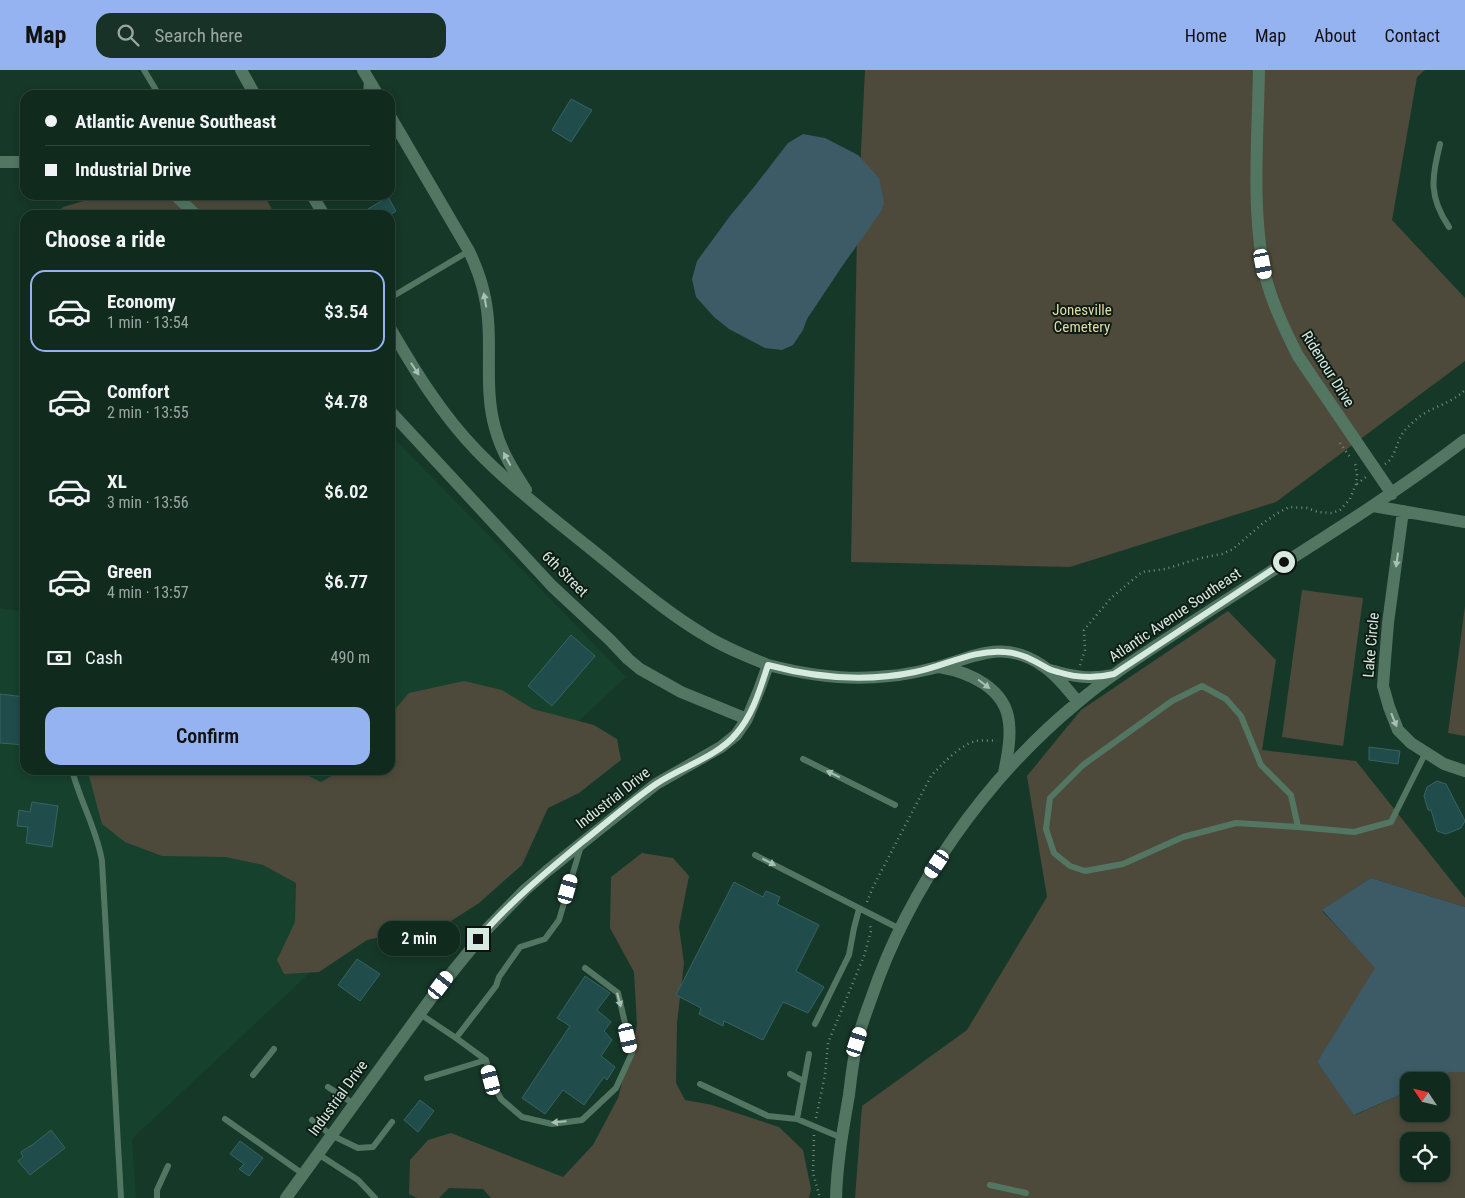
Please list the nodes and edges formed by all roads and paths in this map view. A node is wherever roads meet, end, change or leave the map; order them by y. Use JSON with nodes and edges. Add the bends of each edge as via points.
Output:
{"nodes":[{"id":1,"x":144,"y":70,"type":"edge"},
{"id":2,"x":241,"y":70,"type":"edge"},
{"id":3,"x":1259,"y":70,"type":"edge"},
{"id":4,"x":365,"y":74,"type":"edge"},
{"id":5,"x":156,"y":90,"type":"edge"},
{"id":6,"x":252,"y":90,"type":"edge"},
{"id":7,"x":366,"y":90,"type":"edge"},
{"id":8,"x":375,"y":90,"type":"edge"},
{"id":9,"x":395,"y":125,"type":"edge"},
{"id":10,"x":1440,"y":144,"type":"dead end"},
{"id":11,"x":0,"y":162,"type":"edge"},
{"id":12,"x":20,"y":162,"type":"edge"},
{"id":13,"x":180,"y":200,"type":"edge"},
{"id":14,"x":191,"y":210,"type":"edge"},
{"id":15,"x":1449,"y":227,"type":"dead end"},
{"id":16,"x":469,"y":251,"type":"junction"},
{"id":17,"x":395,"y":295,"type":"edge"},
{"id":18,"x":395,"y":336,"type":"edge"},
{"id":19,"x":1465,"y":390,"type":"edge"},
{"id":20,"x":395,"y":416,"type":"edge"},
{"id":21,"x":1338,"y":439,"type":"dead end"},
{"id":22,"x":1465,"y":440,"type":"edge"},
{"id":23,"x":1376,"y":471,"type":"junction"},
{"id":24,"x":1356,"y":484,"type":"junction"},
{"id":25,"x":1392,"y":494,"type":"junction"},
{"id":26,"x":532,"y":500,"type":"junction"},
{"id":27,"x":1373,"y":506,"type":"junction"},
{"id":28,"x":1403,"y":511,"type":"junction"},
{"id":29,"x":1465,"y":522,"type":"edge"},
{"id":30,"x":768,"y":665,"type":"junction"},
{"id":31,"x":939,"y":666,"type":"junction"},
{"id":32,"x":1048,"y":669,"type":"junction"},
{"id":33,"x":1114,"y":674,"type":"junction"},
{"id":34,"x":1078,"y":677,"type":"junction"},
{"id":35,"x":1078,"y":702,"type":"junction"},
{"id":36,"x":747,"y":719,"type":"junction"},
{"id":37,"x":1010,"y":737,"type":"junction"},
{"id":38,"x":1426,"y":752,"type":"junction"},
{"id":39,"x":803,"y":759,"type":"dead end"},
{"id":40,"x":1465,"y":771,"type":"edge"},
{"id":41,"x":1004,"y":773,"type":"junction"},
{"id":42,"x":73,"y":775,"type":"edge"},
{"id":43,"x":894,"y":805,"type":"dead end"},
{"id":44,"x":1298,"y":827,"type":"junction"},
{"id":45,"x":582,"y":842,"type":"junction"},
{"id":46,"x":755,"y":855,"type":"dead end"},
{"id":47,"x":860,"y":909,"type":"junction"},
{"id":48,"x":868,"y":914,"type":"junction"},
{"id":49,"x":900,"y":929,"type":"junction"},
{"id":50,"x":586,"y":968,"type":"dead end"},
{"id":51,"x":420,"y":1014,"type":"junction"},
{"id":52,"x":815,"y":1024,"type":"dead end"},
{"id":53,"x":456,"y":1038,"type":"junction"},
{"id":54,"x":274,"y":1049,"type":"dead end"},
{"id":55,"x":809,"y":1054,"type":"dead end"},
{"id":56,"x":486,"y":1060,"type":"junction"},
{"id":57,"x":790,"y":1074,"type":"dead end"},
{"id":58,"x":253,"y":1075,"type":"dead end"},
{"id":59,"x":427,"y":1078,"type":"dead end"},
{"id":60,"x":803,"y":1081,"type":"junction"},
{"id":61,"x":700,"y":1084,"type":"dead end"},
{"id":62,"x":328,"y":1087,"type":"dead end"},
{"id":63,"x":354,"y":1104,"type":"junction"},
{"id":64,"x":225,"y":1119,"type":"dead end"},
{"id":65,"x":796,"y":1119,"type":"junction"},
{"id":66,"x":312,"y":1120,"type":"dead end"},
{"id":67,"x":392,"y":1122,"type":"dead end"},
{"id":68,"x":815,"y":1127,"type":"junction"},
{"id":69,"x":331,"y":1135,"type":"junction"},
{"id":70,"x":842,"y":1138,"type":"junction"},
{"id":71,"x":318,"y":1154,"type":"junction"},
{"id":72,"x":168,"y":1166,"type":"dead end"},
{"id":73,"x":303,"y":1174,"type":"junction"},
{"id":74,"x":990,"y":1185,"type":"dead end"},
{"id":75,"x":1026,"y":1193,"type":"dead end"},
{"id":76,"x":121,"y":1198,"type":"edge"},
{"id":77,"x":157,"y":1198,"type":"edge"},
{"id":78,"x":286,"y":1198,"type":"edge"},
{"id":79,"x":375,"y":1198,"type":"edge"},
{"id":80,"x":820,"y":1198,"type":"edge"},
{"id":81,"x":836,"y":1198,"type":"edge"}],
"edges":[{"from":1,"to":5,"type":"lane"},
{"from":2,"to":6,"type":"street"},
{"from":3,"to":23,"type":"street","name":"Ridenour Drive","via":[[1257,220],[1266,277],[1298,356]]},
{"from":4,"to":7,"type":"lane"},
{"from":4,"to":8,"type":"street"},
{"from":9,"to":16,"type":"street"},
{"from":10,"to":15,"type":"lane","via":[[1433,180],[1439,213]]},
{"from":11,"to":12,"type":"street"},
{"from":13,"to":14,"type":"street"},
{"from":16,"to":17,"type":"lane"},
{"from":26,"to":16,"type":"street","one_way":true,"via":[[508,461],[494,427],[490,404],[488,319],[478,270]]},
{"from":18,"to":26,"type":"street","one_way":true,"via":[[461,433]]},
{"from":19,"to":23,"type":"path","via":[[1404,430],[1391,460]]},
{"from":20,"to":36,"type":"street","name":"6th Street","via":[[552,586],[628,659],[675,689]]},
{"from":21,"to":24,"type":"path","via":[[1355,462]]},
{"from":22,"to":25,"type":"street","name":"Atlantic Avenue Southeast"},
{"from":23,"to":24,"type":"path"},
{"from":23,"to":25,"type":"street","name":"Ridenour Drive"},
{"from":24,"to":34,"type":"path","via":[[1350,499],[1340,510],[1332,513],[1289,507],[1222,554],[1142,572],[1111,598],[1084,630],[1085,650]]},
{"from":25,"to":27,"type":"street","name":"Atlantic Avenue Southeast"},
{"from":26,"to":30,"type":"street","via":[[682,620],[714,641]]},
{"from":27,"to":28,"type":"street"},
{"from":27,"to":33,"type":"street","name":"Atlantic Avenue Southeast"},
{"from":28,"to":29,"type":"street"},
{"from":28,"to":38,"type":"street","name":"Lake Circle","one_way":true,"via":[[1388,623],[1384,686],[1388,707],[1398,730]]},
{"from":30,"to":31,"type":"street","via":[[848,678],[889,676]]},
{"from":30,"to":36,"type":"street","name":"Industrial Drive"},
{"from":31,"to":32,"type":"street","via":[[980,653],[1006,652],[1021,655]]},
{"from":31,"to":37,"type":"street","one_way":true,"via":[[978,679],[995,693],[1007,713]]},
{"from":32,"to":34,"type":"street"},
{"from":32,"to":35,"type":"street"},
{"from":33,"to":34,"type":"street"},
{"from":33,"to":35,"type":"street","name":"Atlantic Avenue Southeast"},
{"from":35,"to":41,"type":"street","name":"Atlantic Avenue Southeast"},
{"from":36,"to":45,"type":"street","name":"Industrial Drive","via":[[721,748],[656,784]]},
{"from":37,"to":41,"type":"street"},
{"from":37,"to":48,"type":"path","via":[[975,741],[963,747],[931,776],[873,887],[867,903]]},
{"from":38,"to":40,"type":"street","name":"Lake Circle","via":[[1444,764]]},
{"from":38,"to":44,"type":"lane","via":[[1391,822],[1354,832]]},
{"from":43,"to":39,"type":"lane","one_way":true},
{"from":41,"to":49,"type":"street","name":"Atlantic Avenue Southeast","via":[[962,826]]},
{"from":42,"to":76,"type":"lane","via":[[102,861]]},
{"from":44,"to":44,"type":"lane","via":[[1291,795],[1261,765],[1241,716],[1226,698],[1202,686],[1172,701],[1083,765],[1050,798],[1046,829],[1054,853],[1070,866],[1085,871],[1123,864],[1183,837],[1236,823]]},
{"from":45,"to":51,"type":"street","name":"Industrial Drive","via":[[525,890],[488,928]]},
{"from":45,"to":53,"type":"lane","via":[[559,920],[545,938],[520,947],[499,976],[496,986]]},
{"from":46,"to":47,"type":"lane","one_way":true},
{"from":47,"to":48,"type":"lane"},
{"from":47,"to":52,"type":"lane","via":[[849,955]]},
{"from":48,"to":49,"type":"lane"},
{"from":48,"to":68,"type":"path","via":[[871,931],[864,956],[828,1043]]},
{"from":49,"to":70,"type":"street","name":"Atlantic Avenue Southeast","via":[[876,983],[857,1042]]},
{"from":50,"to":56,"type":"lane","one_way":true,"via":[[618,993],[632,1053],[616,1088],[582,1120],[552,1124],[522,1117],[501,1099],[491,1080]]},
{"from":51,"to":53,"type":"lane"},
{"from":51,"to":63,"type":"street","name":"Industrial Drive"},
{"from":53,"to":56,"type":"lane"},
{"from":54,"to":58,"type":"lane"},
{"from":55,"to":60,"type":"lane"},
{"from":56,"to":59,"type":"lane"},
{"from":57,"to":60,"type":"lane"},
{"from":60,"to":65,"type":"lane"},
{"from":61,"to":65,"type":"lane","via":[[768,1116]]},
{"from":62,"to":63,"type":"lane"},
{"from":63,"to":69,"type":"street","name":"Industrial Drive"},
{"from":64,"to":73,"type":"lane"},
{"from":65,"to":68,"type":"lane"},
{"from":66,"to":69,"type":"lane"},
{"from":67,"to":69,"type":"lane","via":[[373,1147],[358,1148]]},
{"from":68,"to":70,"type":"lane"},
{"from":68,"to":80,"type":"path","via":[[813,1173]]},
{"from":69,"to":71,"type":"street","name":"Industrial Drive"},
{"from":70,"to":81,"type":"street","name":"Atlantic Avenue Southeast"},
{"from":71,"to":73,"type":"street","name":"Industrial Drive"},
{"from":71,"to":79,"type":"lane","via":[[358,1180]]},
{"from":72,"to":77,"type":"lane","via":[[157,1190]]},
{"from":73,"to":78,"type":"street","name":"Industrial Drive"},
{"from":74,"to":75,"type":"lane"}]}
